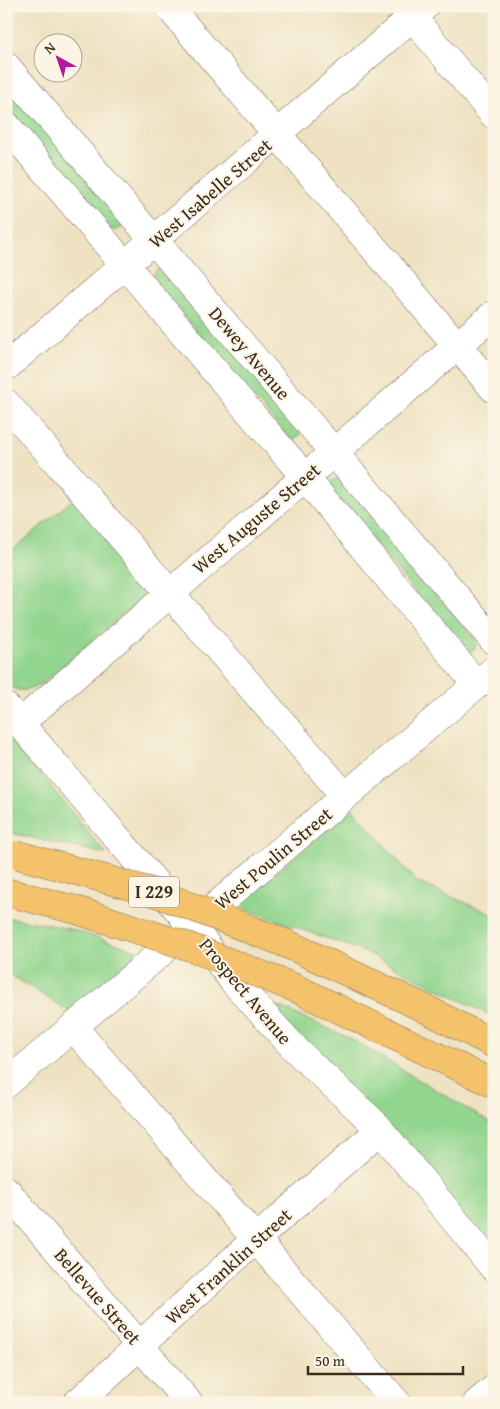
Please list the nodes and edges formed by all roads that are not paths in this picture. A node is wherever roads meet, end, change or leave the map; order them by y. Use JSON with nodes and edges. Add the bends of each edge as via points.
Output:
{"nodes":[{"id":1,"x":168,"y":6,"type":"edge"},
{"id":2,"x":413,"y":10,"type":"edge"},
{"id":3,"x":6,"y":66,"type":"edge"},
{"id":4,"x":494,"y":115,"type":"edge"},
{"id":5,"x":6,"y":125,"type":"edge"},
{"id":6,"x":277,"y":134,"type":"junction"},
{"id":7,"x":155,"y":240,"type":"junction"},
{"id":8,"x":126,"y":266,"type":"junction"},
{"id":9,"x":494,"y":314,"type":"edge"},
{"id":10,"x":457,"y":344,"type":"junction"},
{"id":11,"x":6,"y":366,"type":"edge"},
{"id":12,"x":494,"y":389,"type":"edge"},
{"id":13,"x":6,"y":403,"type":"edge"},
{"id":14,"x":334,"y":452,"type":"junction"},
{"id":15,"x":304,"y":476,"type":"junction"},
{"id":16,"x":170,"y":591,"type":"junction"},
{"id":17,"x":494,"y":641,"type":"edge"},
{"id":18,"x":489,"y":675,"type":"edge"},
{"id":19,"x":13,"y":715,"type":"edge"},
{"id":20,"x":345,"y":796,"type":"junction"},
{"id":21,"x":12,"y":853,"type":"edge"},
{"id":22,"x":6,"y":892,"type":"edge"},
{"id":23,"x":192,"y":926,"type":"junction"},
{"id":24,"x":73,"y":1027,"type":"junction"},
{"id":25,"x":494,"y":1044,"type":"edge"},
{"id":26,"x":6,"y":1084,"type":"edge"},
{"id":27,"x":494,"y":1084,"type":"edge"},
{"id":28,"x":380,"y":1130,"type":"junction"},
{"id":29,"x":6,"y":1190,"type":"edge"},
{"id":30,"x":256,"y":1239,"type":"junction"},
{"id":31,"x":494,"y":1268,"type":"edge"},
{"id":32,"x":140,"y":1346,"type":"junction"},
{"id":33,"x":494,"y":1390,"type":"edge"},
{"id":34,"x":77,"y":1403,"type":"edge"},
{"id":35,"x":190,"y":1403,"type":"edge"},
{"id":36,"x":397,"y":1403,"type":"edge"},
{"id":37,"x":477,"y":1403,"type":"edge"}],
"edges":[{"from":1,"to":6,"type":"street"},
{"from":2,"to":4,"type":"street"},
{"from":2,"to":6,"type":"street","name":"West Isabelle Street"},
{"from":3,"to":7,"type":"street","name":"Dewey Avenue"},
{"from":5,"to":8,"type":"street","name":"Dewey Avenue"},
{"from":6,"to":7,"type":"street","name":"West Isabelle Street"},
{"from":6,"to":10,"type":"street"},
{"from":7,"to":8,"type":"street","name":"West Isabelle Street"},
{"from":7,"to":14,"type":"street","name":"Dewey Avenue"},
{"from":8,"to":11,"type":"street","name":"West Isabelle Street"},
{"from":8,"to":15,"type":"street","name":"Dewey Avenue"},
{"from":9,"to":10,"type":"street","name":"West Auguste Street"},
{"from":10,"to":12,"type":"street"},
{"from":10,"to":14,"type":"street","name":"West Auguste Street"},
{"from":13,"to":16,"type":"street"},
{"from":14,"to":15,"type":"street","name":"West Auguste Street"},
{"from":14,"to":17,"type":"street","name":"Dewey Avenue"},
{"from":15,"to":16,"type":"street","name":"West Auguste Street"},
{"from":15,"to":18,"type":"street","name":"Dewey Avenue"},
{"from":16,"to":19,"type":"street","name":"West Auguste Street"},
{"from":16,"to":20,"type":"street"},
{"from":18,"to":20,"type":"street","name":"West Poulin Street"},
{"from":19,"to":23,"type":"street","name":"Prospect Avenue"},
{"from":20,"to":23,"type":"street","name":"West Poulin Street"},
{"from":21,"to":25,"type":"highway","number":"I 229","bridge":true,"via":[[156,893],[285,943]]},
{"from":22,"to":27,"type":"highway","number":"I 229","bridge":true,"via":[[76,910],[190,947],[295,988]]},
{"from":23,"to":24,"type":"street","name":"West Poulin Street"},
{"from":23,"to":28,"type":"street","name":"Prospect Avenue","via":[[233,980],[297,1051]]},
{"from":24,"to":26,"type":"street","name":"West Poulin Street"},
{"from":24,"to":30,"type":"street"},
{"from":28,"to":30,"type":"street","name":"West Franklin Street"},
{"from":28,"to":31,"type":"street","name":"Prospect Avenue"},
{"from":29,"to":32,"type":"street","name":"Bellevue Street"},
{"from":30,"to":32,"type":"street","name":"West Franklin Street"},
{"from":30,"to":36,"type":"street"},
{"from":32,"to":34,"type":"street","name":"West Franklin Street"},
{"from":32,"to":35,"type":"street","name":"Bellevue Street"},
{"from":33,"to":37,"type":"street"}]}
